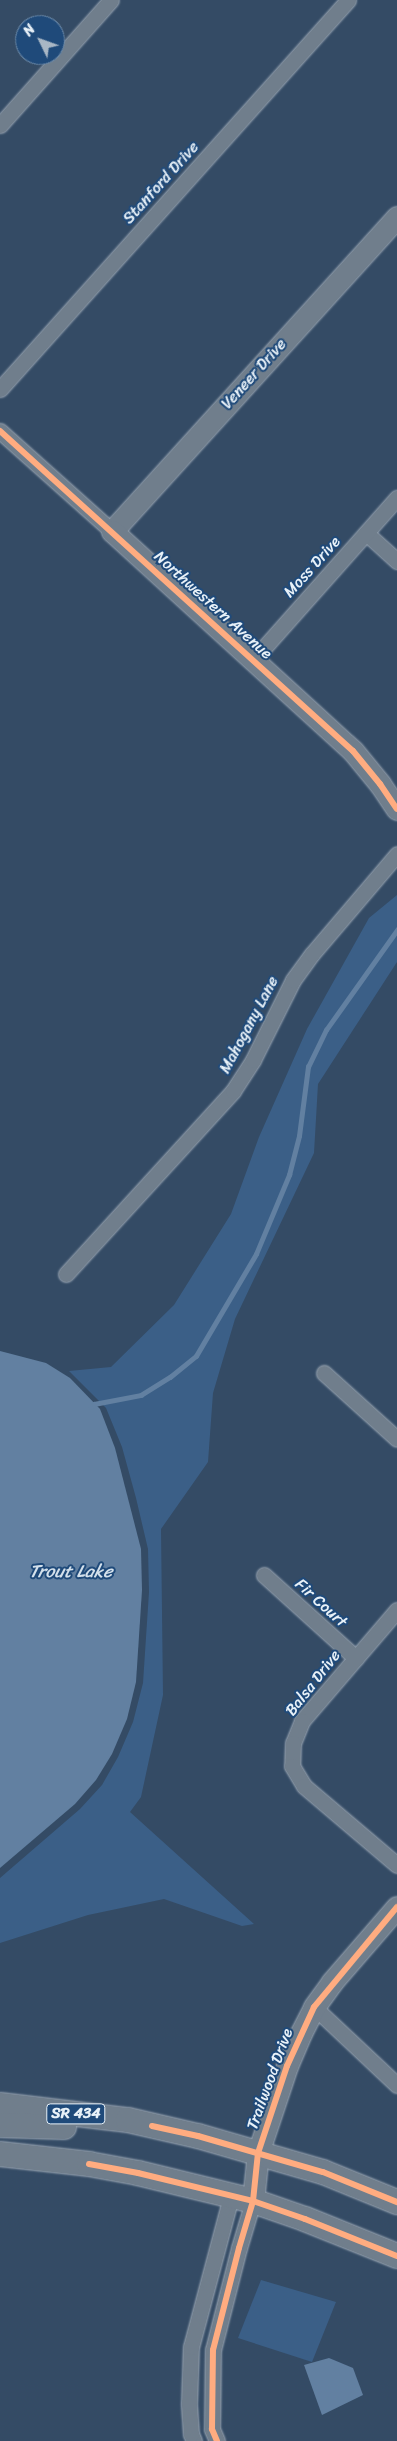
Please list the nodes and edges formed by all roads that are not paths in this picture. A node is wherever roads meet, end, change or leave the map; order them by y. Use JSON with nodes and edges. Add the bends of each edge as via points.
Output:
{"nodes":[{"id":1,"x":111,"y":0,"type":"edge"},
{"id":2,"x":348,"y":0,"type":"edge"},
{"id":3,"x":0,"y":125,"type":"edge"},
{"id":4,"x":397,"y":217,"type":"edge"},
{"id":5,"x":0,"y":389,"type":"edge"},
{"id":6,"x":0,"y":431,"type":"edge"},
{"id":7,"x":397,"y":498,"type":"edge"},
{"id":8,"x":112,"y":531,"type":"junction"},
{"id":9,"x":366,"y":533,"type":"junction"},
{"id":10,"x":397,"y":561,"type":"edge"},
{"id":11,"x":253,"y":660,"type":"junction"},
{"id":12,"x":397,"y":809,"type":"edge"},
{"id":13,"x":397,"y":854,"type":"edge"},
{"id":14,"x":66,"y":1274,"type":"dead end"},
{"id":15,"x":324,"y":1373,"type":"dead end"},
{"id":16,"x":397,"y":1439,"type":"edge"},
{"id":17,"x":264,"y":1575,"type":"dead end"},
{"id":18,"x":397,"y":1610,"type":"edge"},
{"id":19,"x":356,"y":1658,"type":"junction"},
{"id":20,"x":397,"y":1866,"type":"edge"},
{"id":21,"x":397,"y":1907,"type":"edge"},
{"id":22,"x":314,"y":2007,"type":"junction"},
{"id":23,"x":397,"y":2085,"type":"edge"},
{"id":24,"x":0,"y":2105,"type":"edge"},
{"id":25,"x":128,"y":2120,"type":"junction"},
{"id":26,"x":0,"y":2125,"type":"edge"},
{"id":27,"x":258,"y":2153,"type":"junction"},
{"id":28,"x":0,"y":2154,"type":"edge"},
{"id":29,"x":242,"y":2199,"type":"junction"},
{"id":30,"x":397,"y":2202,"type":"edge"},
{"id":31,"x":397,"y":2256,"type":"edge"},
{"id":32,"x":194,"y":2441,"type":"edge"},
{"id":33,"x":217,"y":2441,"type":"edge"}],
"edges":[{"from":1,"to":3,"type":"street"},
{"from":2,"to":5,"type":"street","name":"Stanford Drive"},
{"from":4,"to":8,"type":"street","name":"Veneer Drive"},
{"from":6,"to":8,"type":"street","name":"Northwestern Avenue"},
{"from":7,"to":9,"type":"street","name":"Moss Drive"},
{"from":8,"to":11,"type":"street","name":"Northwestern Avenue"},
{"from":9,"to":10,"type":"street"},
{"from":9,"to":11,"type":"street","name":"Moss Drive"},
{"from":11,"to":12,"type":"street","name":"Northwestern Avenue","via":[[353,750]]},
{"from":13,"to":14,"type":"street","name":"Mahogany Lane","via":[[293,980],[253,1060],[233,1091]]},
{"from":15,"to":16,"type":"street"},
{"from":17,"to":19,"type":"street","name":"Fir Court"},
{"from":18,"to":19,"type":"street","name":"Balsa Drive"},
{"from":19,"to":20,"type":"street","name":"Balsa Drive","via":[[302,1720],[293,1743],[292,1766],[304,1786]]},
{"from":21,"to":22,"type":"street","name":"Trailwood Drive"},
{"from":22,"to":23,"type":"street"},
{"from":22,"to":27,"type":"street","name":"Trailwood Drive","via":[[287,2066]]},
{"from":24,"to":25,"type":"main road","number":"SR 434"},
{"from":25,"to":26,"type":"main road","via":[[83,2127]]},
{"from":25,"to":27,"type":"main road","number":"SR 434"},
{"from":27,"to":29,"type":"street","name":"Trailwood Drive"},
{"from":27,"to":30,"type":"main road","number":"SR 434","via":[[323,2172]]},
{"from":28,"to":29,"type":"main road","via":[[114,2169]]},
{"from":29,"to":31,"type":"main road","via":[[305,2219]]},
{"from":29,"to":32,"type":"street","via":[[191,2347],[189,2403]]},
{"from":29,"to":33,"type":"street","via":[[239,2248],[213,2350],[212,2429]]}]}
